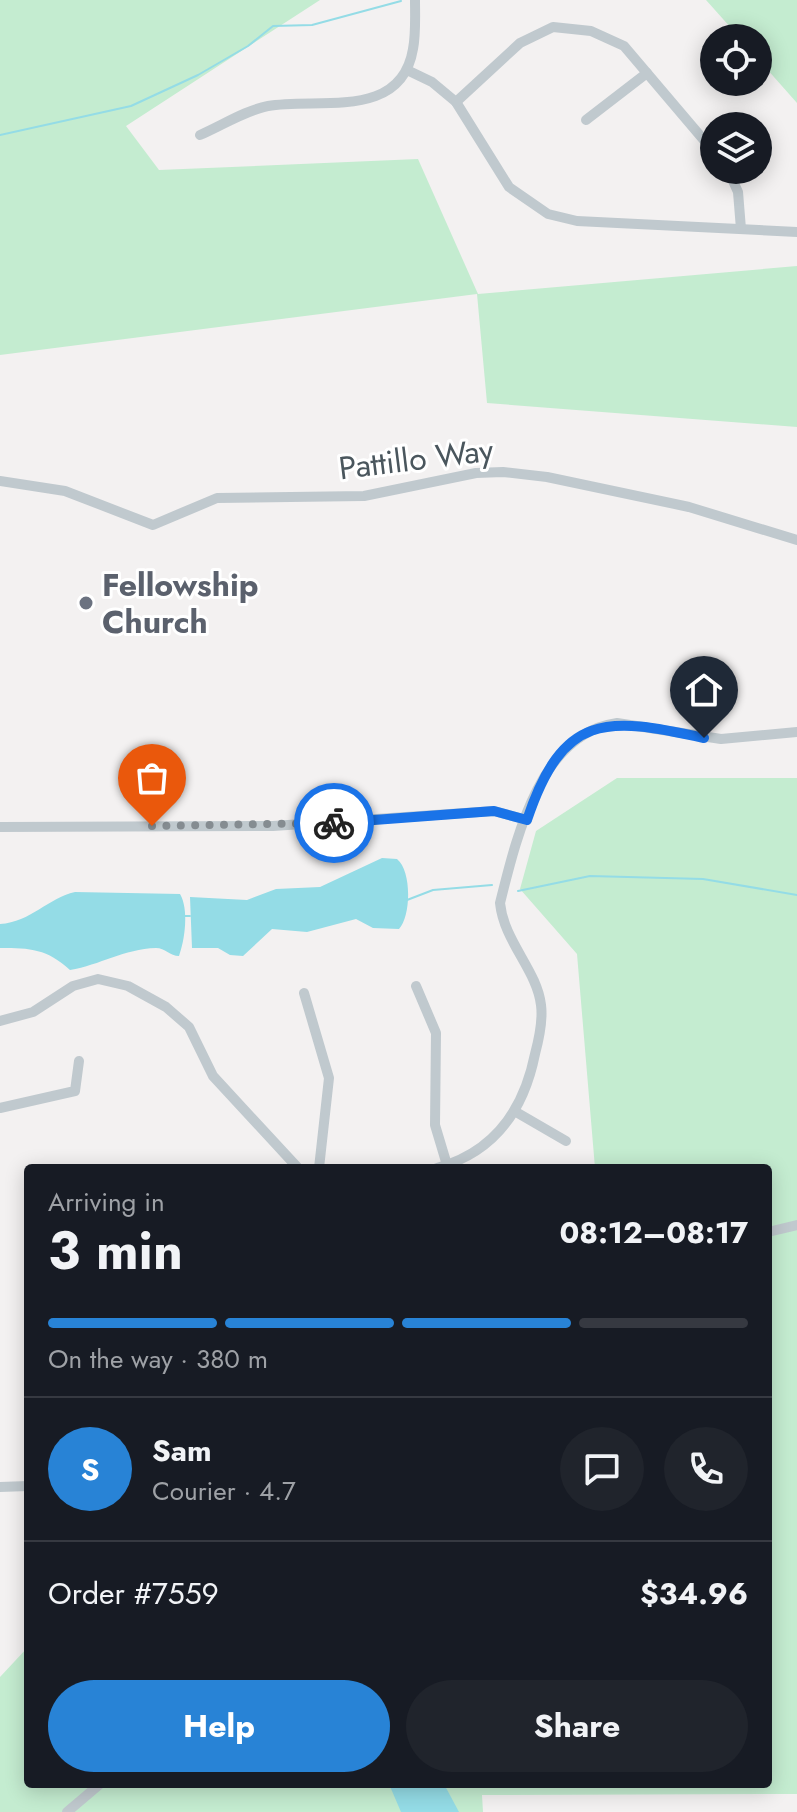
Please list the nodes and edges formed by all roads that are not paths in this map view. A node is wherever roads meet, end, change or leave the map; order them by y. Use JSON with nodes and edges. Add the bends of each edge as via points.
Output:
{"nodes":[{"id":1,"x":415,"y":0,"type":"edge"},
{"id":2,"x":407,"y":70,"type":"junction"},
{"id":3,"x":647,"y":73,"type":"junction"},
{"id":4,"x":456,"y":102,"type":"junction"},
{"id":5,"x":586,"y":120,"type":"dead end"},
{"id":6,"x":200,"y":135,"type":"dead end"},
{"id":7,"x":700,"y":135,"type":"edge"},
{"id":8,"x":734,"y":184,"type":"edge"},
{"id":9,"x":741,"y":229,"type":"junction"},
{"id":10,"x":797,"y":232,"type":"edge"},
{"id":11,"x":0,"y":481,"type":"edge"},
{"id":12,"x":797,"y":540,"type":"edge"},
{"id":13,"x":797,"y":732,"type":"edge"},
{"id":14,"x":527,"y":820,"type":"junction"},
{"id":15,"x":0,"y":827,"type":"edge"},
{"id":16,"x":416,"y":986,"type":"dead end"},
{"id":17,"x":304,"y":993,"type":"dead end"},
{"id":18,"x":0,"y":1021,"type":"edge"},
{"id":19,"x":79,"y":1061,"type":"dead end"},
{"id":20,"x":0,"y":1108,"type":"edge"},
{"id":21,"x":516,"y":1112,"type":"junction"},
{"id":22,"x":566,"y":1141,"type":"dead end"},
{"id":23,"x":294,"y":1164,"type":"edge"},
{"id":24,"x":319,"y":1164,"type":"edge"},
{"id":25,"x":442,"y":1164,"type":"edge"},
{"id":26,"x":448,"y":1164,"type":"edge"},
{"id":27,"x":797,"y":1225,"type":"edge"},
{"id":28,"x":772,"y":1231,"type":"edge"},
{"id":29,"x":24,"y":1486,"type":"edge"},
{"id":30,"x":0,"y":1487,"type":"edge"},
{"id":31,"x":95,"y":1788,"type":"edge"},
{"id":32,"x":67,"y":1812,"type":"edge"}],
"edges":[{"from":1,"to":2,"type":"street","via":[[414,49]]},
{"from":2,"to":4,"type":"street"},
{"from":2,"to":6,"type":"street","via":[[386,92],[364,101],[264,106]]},
{"from":3,"to":4,"type":"street","via":[[624,46],[591,31],[553,27],[520,43]]},
{"from":3,"to":5,"type":"street"},
{"from":3,"to":7,"type":"street"},
{"from":4,"to":9,"type":"street","via":[[509,187],[548,214],[577,221]]},
{"from":8,"to":9,"type":"street"},
{"from":9,"to":10,"type":"street"},
{"from":11,"to":12,"type":"street","name":"Pattillo Way","via":[[65,491],[153,525],[217,498],[364,496],[433,480],[503,472],[689,507]]},
{"from":13,"to":14,"type":"street","via":[[721,739],[655,727],[601,725],[567,744],[538,786]]},
{"from":14,"to":15,"type":"street","via":[[494,811],[273,826]]},
{"from":14,"to":21,"type":"street","via":[[500,903],[502,922],[541,1004],[530,1080]]},
{"from":16,"to":25,"type":"street","via":[[436,1033],[435,1125]]},
{"from":17,"to":24,"type":"street","via":[[329,1078]]},
{"from":18,"to":23,"type":"street","via":[[33,1012],[73,986],[98,979],[128,986],[189,1027],[213,1076]]},
{"from":19,"to":20,"type":"street","via":[[75,1091]]},
{"from":21,"to":22,"type":"street"},
{"from":21,"to":26,"type":"street","via":[[474,1151]]},
{"from":27,"to":28,"type":"street"},
{"from":29,"to":30,"type":"street"},
{"from":31,"to":32,"type":"street"}]}
